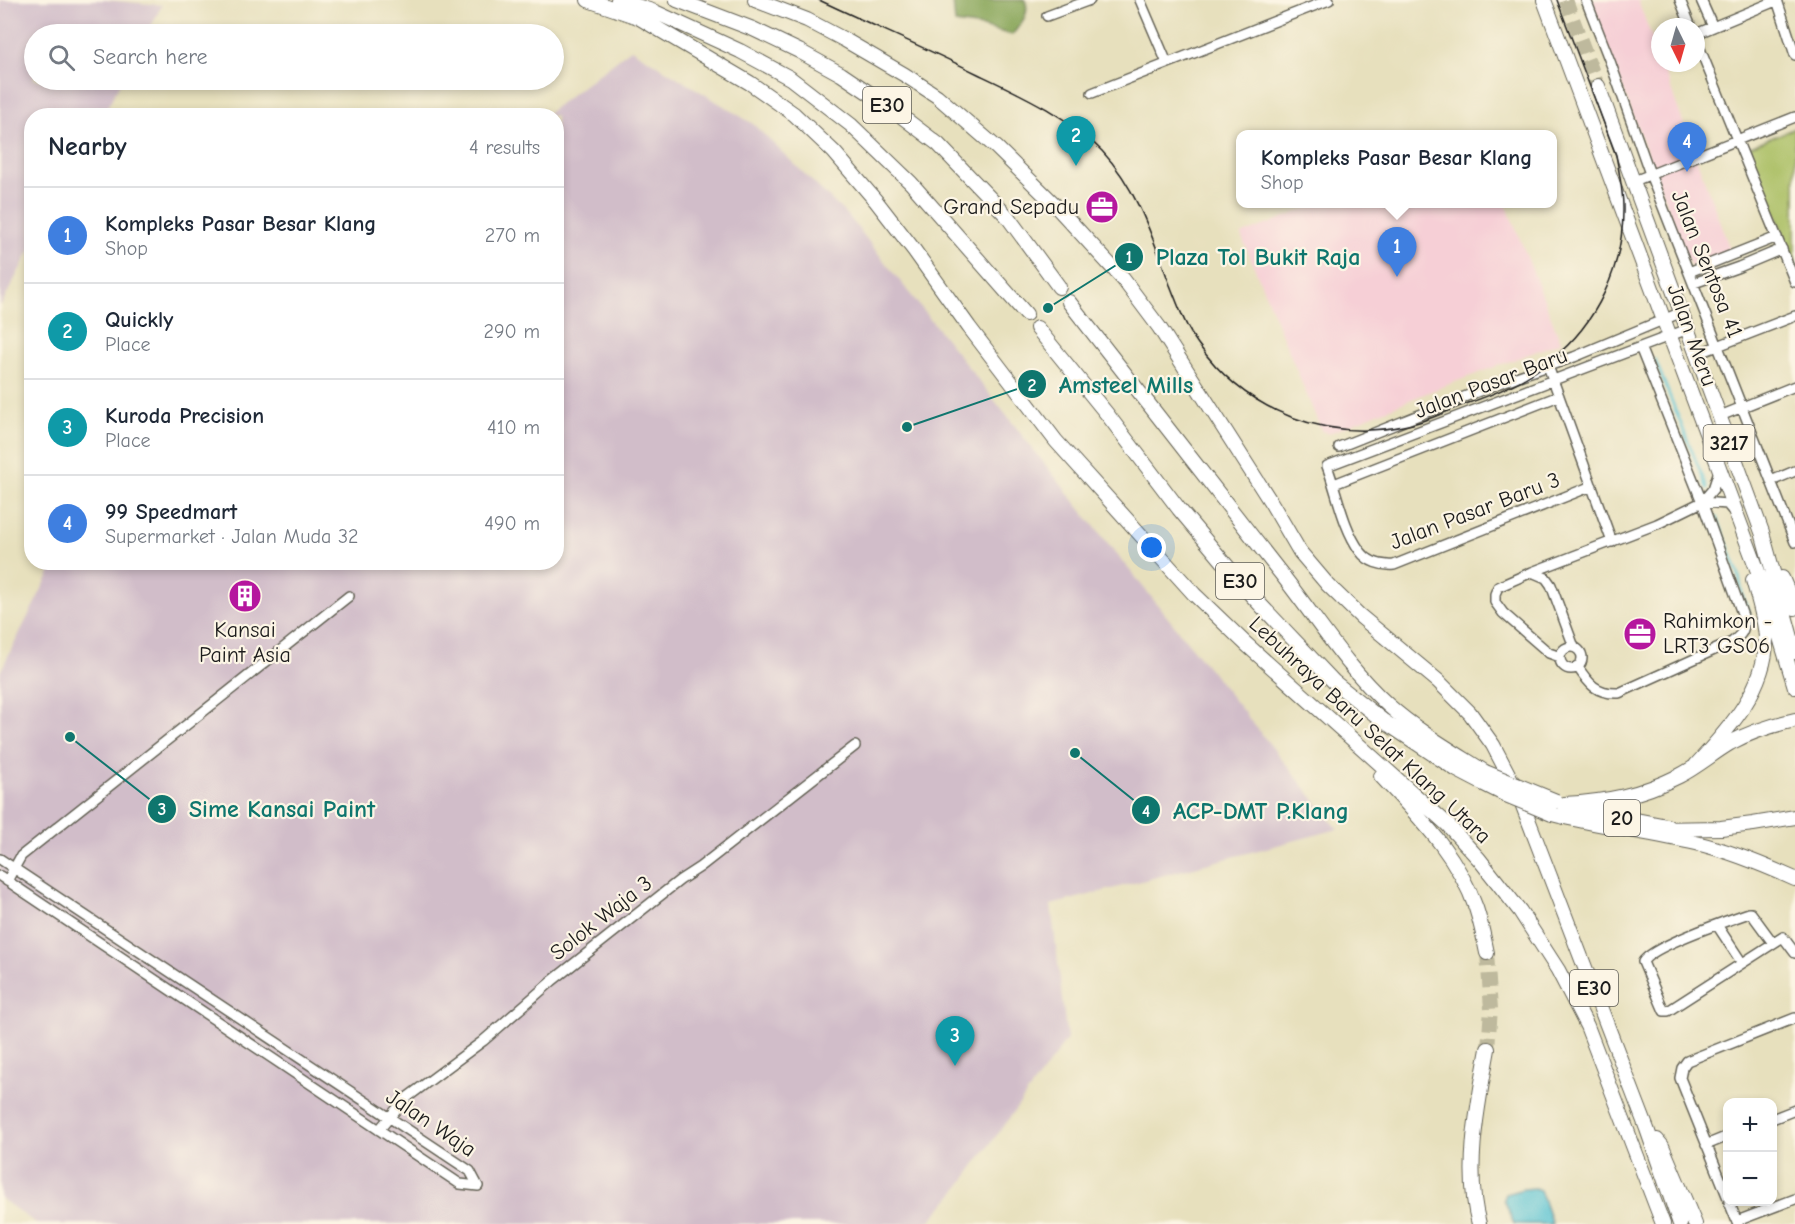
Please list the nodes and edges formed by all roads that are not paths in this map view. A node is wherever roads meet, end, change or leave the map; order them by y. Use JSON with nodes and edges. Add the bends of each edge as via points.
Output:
{"nodes":[{"id":1,"x":588,"y":0,"type":"edge"},
{"id":2,"x":618,"y":0,"type":"edge"},
{"id":3,"x":677,"y":0,"type":"edge"},
{"id":4,"x":755,"y":0,"type":"edge"},
{"id":5,"x":1090,"y":0,"type":"edge"},
{"id":6,"x":1140,"y":0,"type":"edge"},
{"id":7,"x":1329,"y":0,"type":"edge"},
{"id":8,"x":1544,"y":0,"type":"edge"},
{"id":9,"x":1586,"y":0,"type":"edge"},
{"id":10,"x":1680,"y":0,"type":"edge"},
{"id":11,"x":1701,"y":0,"type":"edge"},
{"id":12,"x":1777,"y":0,"type":"edge"},
{"id":13,"x":1047,"y":16,"type":"dead end"},
{"id":14,"x":1687,"y":18,"type":"edge"},
{"id":15,"x":1713,"y":27,"type":"junction"},
{"id":16,"x":1705,"y":30,"type":"edge"},
{"id":17,"x":1795,"y":55,"type":"edge"},
{"id":18,"x":1705,"y":61,"type":"edge"},
{"id":19,"x":1167,"y":63,"type":"junction"},
{"id":20,"x":1598,"y":86,"type":"tunnel mouth"},
{"id":21,"x":1092,"y":93,"type":"dead end"},
{"id":22,"x":1795,"y":117,"type":"edge"},
{"id":23,"x":1737,"y":140,"type":"junction"},
{"id":24,"x":1650,"y":174,"type":"junction"},
{"id":25,"x":1634,"y":181,"type":"junction"},
{"id":26,"x":1777,"y":237,"type":"junction"},
{"id":27,"x":1782,"y":249,"type":"junction"},
{"id":28,"x":1689,"y":272,"type":"junction"},
{"id":29,"x":1795,"y":282,"type":"edge"},
{"id":30,"x":1694,"y":283,"type":"junction"},
{"id":31,"x":1059,"y":287,"type":"dead end"},
{"id":32,"x":1069,"y":302,"type":"dead end"},
{"id":33,"x":1682,"y":312,"type":"junction"},
{"id":34,"x":1026,"y":314,"type":"dead end"},
{"id":35,"x":1795,"y":316,"type":"edge"},
{"id":36,"x":1664,"y":320,"type":"junction"},
{"id":37,"x":1037,"y":328,"type":"dead end"},
{"id":38,"x":1688,"y":329,"type":"junction"},
{"id":39,"x":1670,"y":336,"type":"junction"},
{"id":40,"x":1719,"y":346,"type":"junction"},
{"id":41,"x":1640,"y":347,"type":"junction"},
{"id":42,"x":1697,"y":354,"type":"junction"},
{"id":43,"x":1548,"y":366,"type":"junction"},
{"id":44,"x":1553,"y":379,"type":"junction"},
{"id":45,"x":1795,"y":386,"type":"edge"},
{"id":46,"x":1559,"y":396,"type":"junction"},
{"id":47,"x":1743,"y":407,"type":"junction"},
{"id":48,"x":1720,"y":416,"type":"junction"},
{"id":49,"x":1339,"y":447,"type":"dead end"},
{"id":50,"x":1327,"y":466,"type":"joint"},
{"id":51,"x":1719,"y":468,"type":"junction"},
{"id":52,"x":1795,"y":471,"type":"edge"},
{"id":53,"x":1771,"y":481,"type":"junction"},
{"id":54,"x":1334,"y":484,"type":"junction"},
{"id":55,"x":1592,"y":486,"type":"junction"},
{"id":56,"x":1702,"y":502,"type":"junction"},
{"id":57,"x":1739,"y":521,"type":"junction"},
{"id":58,"x":1762,"y":532,"type":"junction"},
{"id":59,"x":1612,"y":542,"type":"junction"},
{"id":60,"x":1795,"y":542,"type":"edge"},
{"id":61,"x":1560,"y":562,"type":"junction"},
{"id":62,"x":1532,"y":572,"type":"junction"},
{"id":63,"x":1551,"y":585,"type":"junction"},
{"id":64,"x":349,"y":596,"type":"dead end"},
{"id":65,"x":1795,"y":608,"type":"edge"},
{"id":66,"x":1574,"y":647,"type":"junction"},
{"id":67,"x":1795,"y":652,"type":"edge"},
{"id":68,"x":1560,"y":657,"type":"junction"},
{"id":69,"x":1577,"y":666,"type":"junction"},
{"id":70,"x":1795,"y":687,"type":"edge"},
{"id":71,"x":1325,"y":716,"type":"junction"},
{"id":72,"x":1795,"y":720,"type":"edge"},
{"id":73,"x":855,"y":746,"type":"dead end"},
{"id":74,"x":1696,"y":765,"type":"junction"},
{"id":75,"x":1484,"y":777,"type":"junction"},
{"id":76,"x":1557,"y":806,"type":"junction"},
{"id":77,"x":1795,"y":816,"type":"edge"},
{"id":78,"x":1586,"y":823,"type":"junction"},
{"id":79,"x":1681,"y":829,"type":"junction"},
{"id":80,"x":0,"y":859,"type":"edge"},
{"id":81,"x":13,"y":868,"type":"junction"},
{"id":82,"x":1795,"y":878,"type":"edge"},
{"id":83,"x":3,"y":879,"type":"edge"},
{"id":84,"x":1717,"y":925,"type":"junction"},
{"id":85,"x":1773,"y":943,"type":"junction"},
{"id":86,"x":1487,"y":953,"type":"tunnel mouth"},
{"id":87,"x":1795,"y":953,"type":"edge"},
{"id":88,"x":1742,"y":963,"type":"junction"},
{"id":89,"x":1795,"y":1018,"type":"edge"},
{"id":90,"x":1488,"y":1049,"type":"tunnel mouth"},
{"id":91,"x":1795,"y":1110,"type":"edge"},
{"id":92,"x":389,"y":1117,"type":"junction"},
{"id":93,"x":1777,"y":1117,"type":"edge"},
{"id":94,"x":1647,"y":1129,"type":"junction"},
{"id":95,"x":379,"y":1130,"type":"junction"},
{"id":96,"x":1723,"y":1138,"type":"edge"},
{"id":97,"x":1706,"y":1145,"type":"junction"},
{"id":98,"x":1723,"y":1188,"type":"edge"},
{"id":99,"x":1795,"y":1198,"type":"edge"},
{"id":100,"x":1730,"y":1206,"type":"edge"},
{"id":101,"x":1737,"y":1222,"type":"edge"},
{"id":102,"x":1479,"y":1224,"type":"edge"},
{"id":103,"x":1663,"y":1224,"type":"edge"},
{"id":104,"x":1680,"y":1224,"type":"edge"},
{"id":105,"x":1695,"y":1224,"type":"edge"}],
"edges":[{"from":1,"to":71,"type":"highway","name":"Lebuhraya Baru Selat Klang Utara","number":"E30","via":[[638,17],[750,83],[794,114],[834,152],[889,217],[1056,441],[1194,594]]},
{"from":2,"to":34,"type":"highway","number":"E30","via":[[655,12],[790,78],[851,125],[911,183]]},
{"from":3,"to":31,"type":"highway","number":"E30","via":[[799,51],[893,109],[938,144],[1007,216]]},
{"from":4,"to":94,"type":"highway","name":"Lebuhraya Baru Selat Klang Utara","number":"E30","via":[[807,20],[905,75],[967,120],[1024,173],[1102,255],[1159,327],[1300,552],[1360,616],[1470,713],[1493,745],[1518,793]]},
{"from":5,"to":13,"type":"street"},
{"from":6,"to":19,"type":"street"},
{"from":7,"to":19,"type":"street"},
{"from":8,"to":36,"type":"highway","name":"Jalan Meru","number":"3217"},
{"from":9,"to":24,"type":"street","name":"Jalan Sentosa 41"},
{"from":10,"to":14,"type":"street"},
{"from":11,"to":15,"type":"street"},
{"from":12,"to":15,"type":"street"},
{"from":12,"to":17,"type":"street"},
{"from":15,"to":16,"type":"street"},
{"from":18,"to":23,"type":"street"},
{"from":19,"to":21,"type":"street"},
{"from":20,"to":25,"type":"highway","name":"Jalan Meru","number":"3217"},
{"from":22,"to":23,"type":"street"},
{"from":23,"to":24,"type":"street"},
{"from":23,"to":26,"type":"street"},
{"from":24,"to":25,"type":"street"},
{"from":24,"to":28,"type":"street","name":"Jalan Sentosa 41"},
{"from":25,"to":33,"type":"highway","name":"Jalan Meru","number":"3217"},
{"from":26,"to":27,"type":"street"},
{"from":26,"to":28,"type":"street"},
{"from":27,"to":29,"type":"street"},
{"from":27,"to":30,"type":"street"},
{"from":28,"to":30,"type":"street","name":"Jalan Sentosa 41"},
{"from":30,"to":40,"type":"street","name":"Jalan Sentosa 41"},
{"from":32,"to":75,"type":"highway","name":"Lebuhraya Baru Selat Klang Utara","number":"E30","via":[[1364,682],[1389,706]]},
{"from":33,"to":36,"type":"street","name":"Jalan Pasar Baru"},
{"from":33,"to":38,"type":"highway","name":"Jalan Meru","number":"3217"},
{"from":35,"to":40,"type":"street"},
{"from":36,"to":39,"type":"highway","name":"Jalan Meru","number":"3217"},
{"from":36,"to":43,"type":"street","name":"Jalan Pasar Baru"},
{"from":37,"to":75,"type":"highway","name":"Lebuhraya Baru Selat Klang Utara","number":"E30","via":[[1179,509],[1253,597],[1334,682],[1457,770]]},
{"from":38,"to":39,"type":"street","name":"Jalan Pasar Baru"},
{"from":38,"to":42,"type":"highway","name":"Jalan Meru","number":"3217"},
{"from":39,"to":41,"type":"street","name":"Jalan Pasar Baru"},
{"from":39,"to":51,"type":"highway","name":"Jalan Meru","number":"3217"},
{"from":40,"to":42,"type":"street"},
{"from":40,"to":47,"type":"street","name":"Jalan Sentosa 41"},
{"from":41,"to":44,"type":"street","name":"Jalan Pasar Baru"},
{"from":41,"to":56,"type":"street"},
{"from":42,"to":48,"type":"highway","name":"Jalan Meru","number":"3217"},
{"from":43,"to":44,"type":"street"},
{"from":43,"to":49,"type":"street","name":"Jalan Pasar Baru"},
{"from":44,"to":46,"type":"street"},
{"from":44,"to":50,"type":"street","name":"Jalan Pasar Baru"},
{"from":45,"to":47,"type":"street"},
{"from":46,"to":54,"type":"street"},
{"from":46,"to":55,"type":"street"},
{"from":47,"to":48,"type":"street"},
{"from":47,"to":53,"type":"street","name":"Jalan Sentosa 41"},
{"from":48,"to":58,"type":"highway","name":"Jalan Meru","number":"3217"},
{"from":50,"to":54,"type":"street","name":"Jalan Pasar Baru 3"},
{"from":51,"to":56,"type":"street","via":[[1713,489]]},
{"from":51,"to":57,"type":"highway","name":"Jalan Meru","number":"3217"},
{"from":52,"to":53,"type":"street"},
{"from":53,"to":60,"type":"street","name":"Jalan Sentosa 41"},
{"from":54,"to":55,"type":"street","name":"Jalan Pasar Baru 3","via":[[1360,552],[1383,566]]},
{"from":55,"to":59,"type":"street"},
{"from":56,"to":57,"type":"street","via":[[1727,504]]},
{"from":56,"to":59,"type":"street"},
{"from":56,"to":69,"type":"street","via":[[1744,619],[1741,635],[1619,693],[1597,689]]},
{"from":57,"to":70,"type":"highway","name":"Jalan Meru","number":"3217"},
{"from":57,"to":74,"type":"highway","via":[[1766,639],[1762,668],[1736,719]]},
{"from":58,"to":65,"type":"highway"},
{"from":58,"to":67,"type":"highway","name":"Jalan Meru","number":"3217"},
{"from":59,"to":61,"type":"street"},
{"from":61,"to":62,"type":"street"},
{"from":61,"to":63,"type":"street","via":[[1552,571]]},
{"from":62,"to":63,"type":"street"},
{"from":62,"to":68,"type":"street","via":[[1498,588],[1495,602],[1549,653]]},
{"from":63,"to":66,"type":"street"},
{"from":64,"to":81,"type":"street","via":[[21,856]]},
{"from":66,"to":68,"type":"street","via":[[1565,649]]},
{"from":66,"to":69,"type":"street","via":[[1582,657]]},
{"from":68,"to":69,"type":"street","via":[[1568,668]]},
{"from":71,"to":86,"type":"highway","via":[[1439,840],[1475,907]]},
{"from":71,"to":103,"type":"highway","name":"Lebuhraya Baru Selat Klang Utara","number":"E30","via":[[1447,824],[1520,911],[1558,970],[1587,1026]]},
{"from":72,"to":74,"type":"highway","via":[[1731,742]]},
{"from":73,"to":92,"type":"street","name":"Solok Waja 3","via":[[552,981],[483,1041],[405,1099]]},
{"from":74,"to":76,"type":"highway","via":[[1640,793]]},
{"from":75,"to":76,"type":"highway","number":"20","bridge":true},
{"from":76,"to":78,"type":"highway","number":"20"},
{"from":76,"to":79,"type":"highway","number":"20"},
{"from":77,"to":79,"type":"highway","number":"20","via":[[1753,825]]},
{"from":78,"to":79,"type":"highway","number":"20"},
{"from":78,"to":82,"type":"highway","via":[[1699,844]]},
{"from":80,"to":81,"type":"street","name":"Jalan Waja"},
{"from":81,"to":83,"type":"street"},
{"from":81,"to":92,"type":"street","name":"Jalan Waja"},
{"from":83,"to":95,"type":"street","name":"Jalan Waja"},
{"from":84,"to":85,"type":"street","via":[[1751,913]]},
{"from":84,"to":88,"type":"street"},
{"from":84,"to":88,"type":"street","via":[[1661,948],[1643,960],[1664,1011]]},
{"from":85,"to":87,"type":"street","via":[[1784,937]]},
{"from":85,"to":88,"type":"street"},
{"from":89,"to":97,"type":"street","via":[[1687,1061],[1682,1068],[1680,1078]]},
{"from":90,"to":102,"type":"highway","via":[[1473,1152]]},
{"from":91,"to":93,"type":"street"},
{"from":92,"to":95,"type":"street","name":"Solok Waja 3"},
{"from":92,"to":95,"type":"street","name":"Jalan Waja","via":[[470,1171],[478,1186],[459,1184]]},
{"from":94,"to":104,"type":"highway","name":"Lebuhraya Baru Selat Klang Utara","number":"E30"},
{"from":94,"to":105,"type":"highway","via":[[1662,1146]]},
{"from":96,"to":97,"type":"street"},
{"from":97,"to":98,"type":"street"},
{"from":99,"to":101,"type":"street"},
{"from":100,"to":101,"type":"street"}]}
